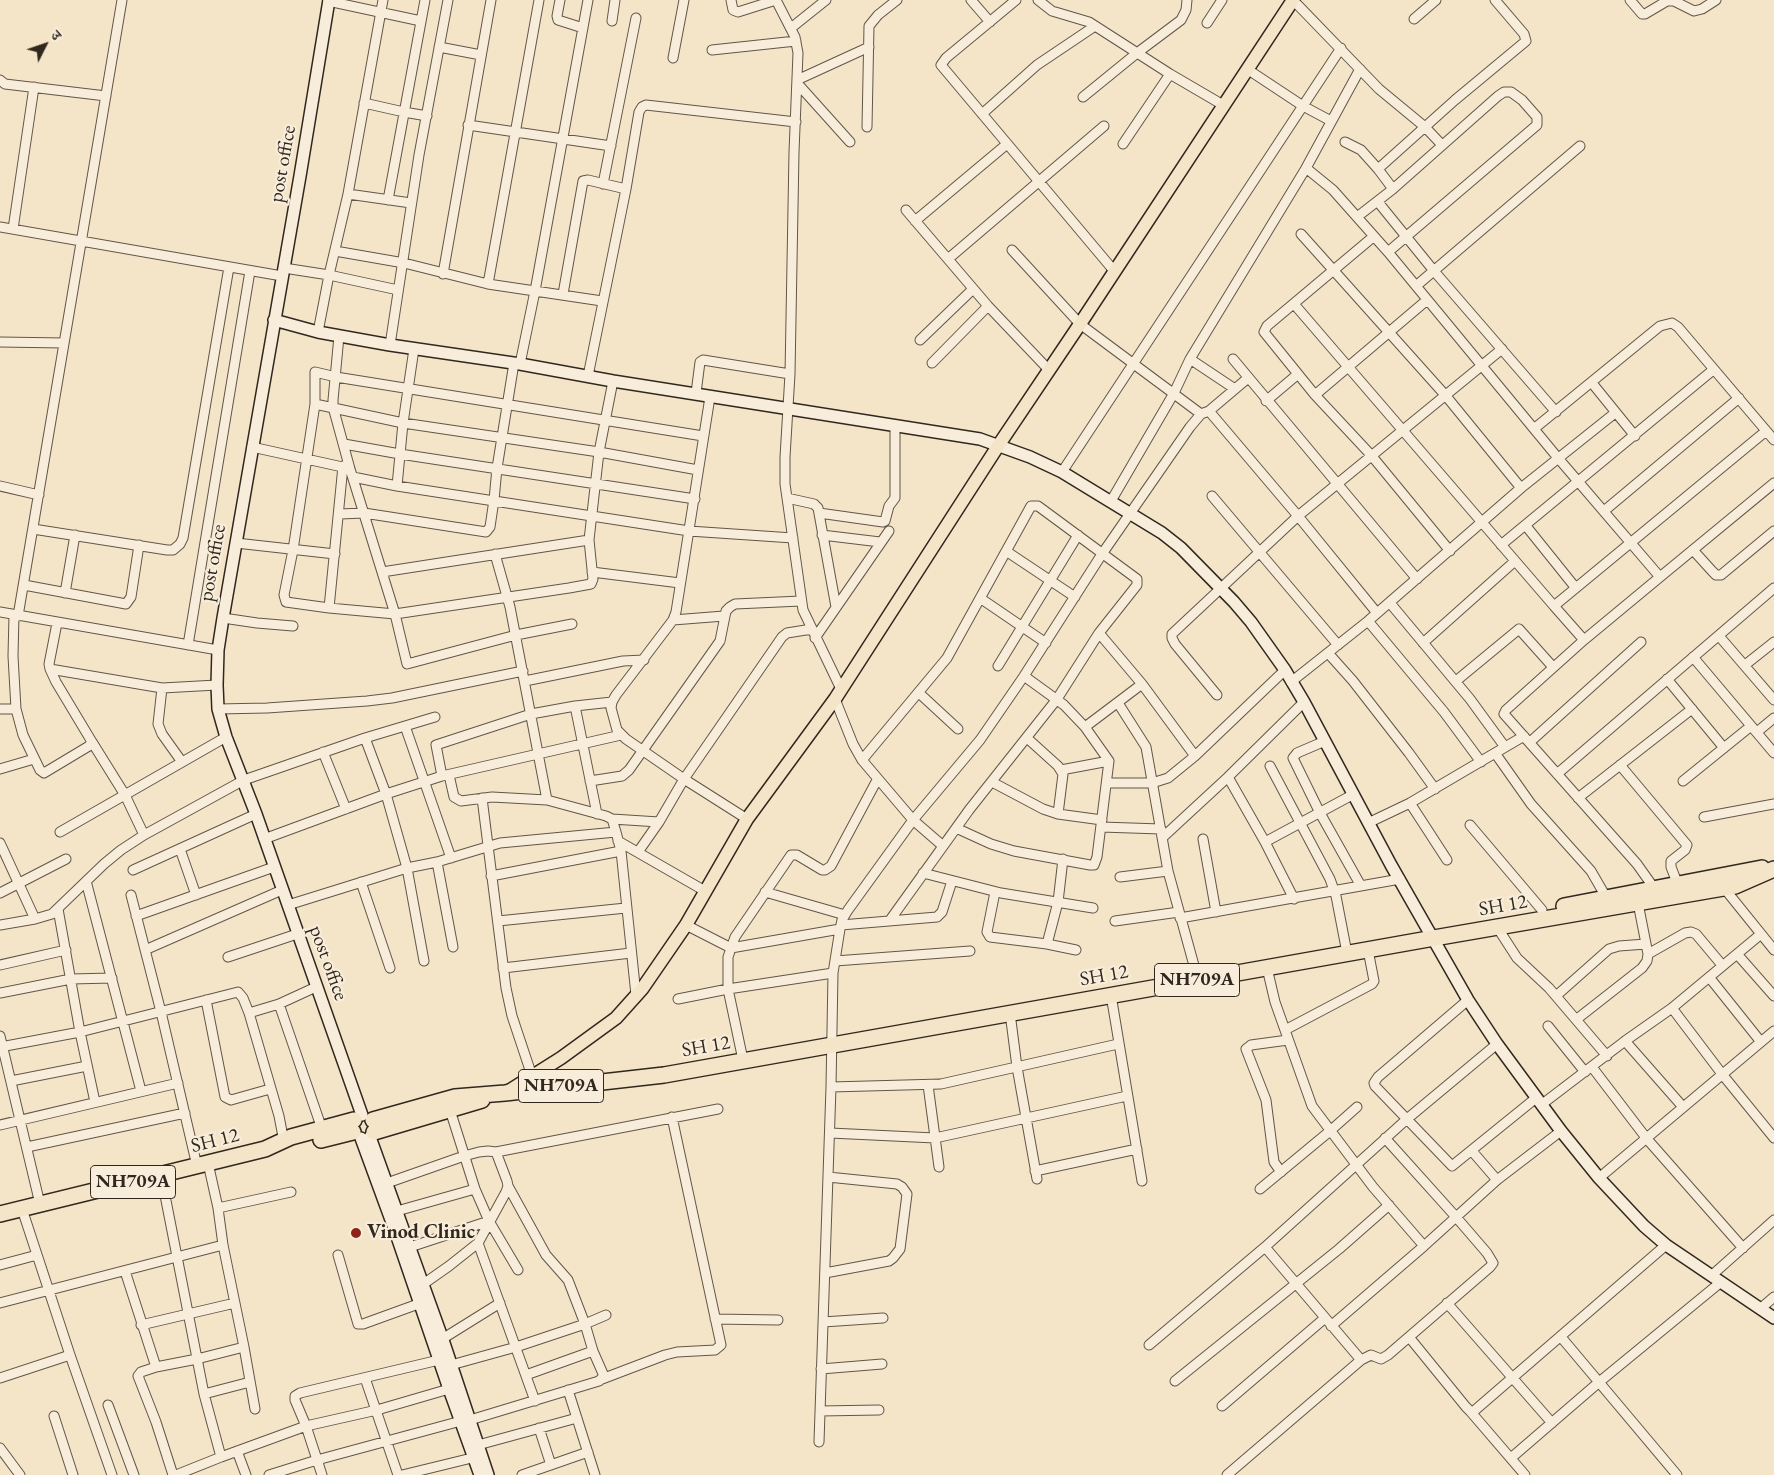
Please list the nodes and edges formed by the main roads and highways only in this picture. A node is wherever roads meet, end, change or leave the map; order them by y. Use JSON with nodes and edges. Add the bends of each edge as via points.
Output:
{"nodes":[{"id":1,"x":1293,"y":0,"type":"edge"},
{"id":2,"x":1774,"y":868,"type":"edge"},
{"id":3,"x":1432,"y":934,"type":"junction"},
{"id":4,"x":1346,"y":949,"type":"junction"},
{"id":5,"x":1197,"y":976,"type":"junction"},
{"id":6,"x":832,"y":1040,"type":"junction"},
{"id":7,"x":505,"y":1093,"type":"junction"},
{"id":8,"x":364,"y":1128,"type":"junction"},
{"id":9,"x":285,"y":1144,"type":"junction"},
{"id":10,"x":0,"y":1214,"type":"edge"}],
"edges":[{"from":1,"to":7,"type":"main road","via":[[1048,369],[838,694],[747,820],[686,925],[636,995],[616,1018]]},
{"from":2,"to":3,"type":"highway","name":"SH 12","number":"NH709A","via":[[1606,897]]},
{"from":2,"to":3,"type":"highway","name":"SH 12","number":"NH709A","via":[[1735,886],[1496,927]]},
{"from":3,"to":4,"type":"highway","name":"SH 12","number":"NH709A"},
{"from":3,"to":4,"type":"highway","name":"SH 12","number":"NH709A","via":[[1368,950]]},
{"from":4,"to":5,"type":"highway","name":"SH 12","number":"NH709A"},
{"from":4,"to":5,"type":"highway","name":"SH 12","number":"NH709A","via":[[1267,968]]},
{"from":5,"to":6,"type":"highway","name":"SH 12","number":"NH709A"},
{"from":5,"to":6,"type":"highway","name":"SH 12","number":"NH709A","via":[[1010,1013]]},
{"from":6,"to":7,"type":"highway","name":"SH 12","number":"NH709A","via":[[742,1056],[664,1075]]},
{"from":7,"to":8,"type":"highway","name":"SH 12","number":"NH709A","via":[[450,1110]]},
{"from":7,"to":8,"type":"highway","name":"SH 12","number":"NH709A","via":[[454,1096]]},
{"from":8,"to":9,"type":"highway","name":"SH 12","number":"NH709A","via":[[322,1129]]},
{"from":8,"to":9,"type":"highway","name":"SH 12","number":"NH709A","via":[[294,1147]]},
{"from":9,"to":10,"type":"highway","name":"SH 12","number":"NH709A"}]}
